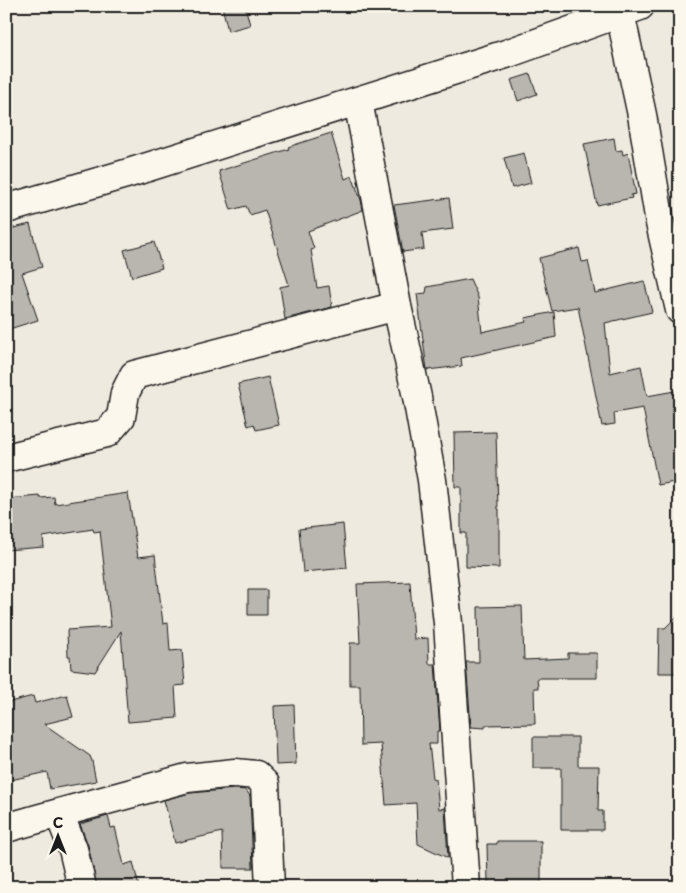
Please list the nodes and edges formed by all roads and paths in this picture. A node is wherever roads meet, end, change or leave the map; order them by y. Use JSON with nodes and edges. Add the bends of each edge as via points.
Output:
{"nodes":[{"id":1,"x":630,"y":10,"type":"edge"},
{"id":2,"x":358,"y":101,"type":"junction"},
{"id":3,"x":6,"y":209,"type":"edge"},
{"id":4,"x":397,"y":306,"type":"junction"},
{"id":5,"x":680,"y":310,"type":"edge"},
{"id":6,"x":6,"y":458,"type":"edge"},
{"id":7,"x":59,"y":813,"type":"junction"},
{"id":8,"x":6,"y":828,"type":"edge"},
{"id":9,"x":82,"y":887,"type":"edge"},
{"id":10,"x":270,"y":887,"type":"edge"},
{"id":11,"x":466,"y":887,"type":"edge"}],
"edges":[{"from":1,"to":2,"type":"street"},
{"from":1,"to":5,"type":"street","via":[[642,115],[660,223]]},
{"from":2,"to":3,"type":"street"},
{"from":2,"to":4,"type":"street"},
{"from":4,"to":6,"type":"street","via":[[134,376],[125,393],[121,416],[107,433]]},
{"from":4,"to":11,"type":"street","via":[[432,480],[448,623]]},
{"from":7,"to":8,"type":"street"},
{"from":7,"to":9,"type":"street"},
{"from":7,"to":10,"type":"street","via":[[187,778],[235,773],[256,775],[265,784]]}]}
